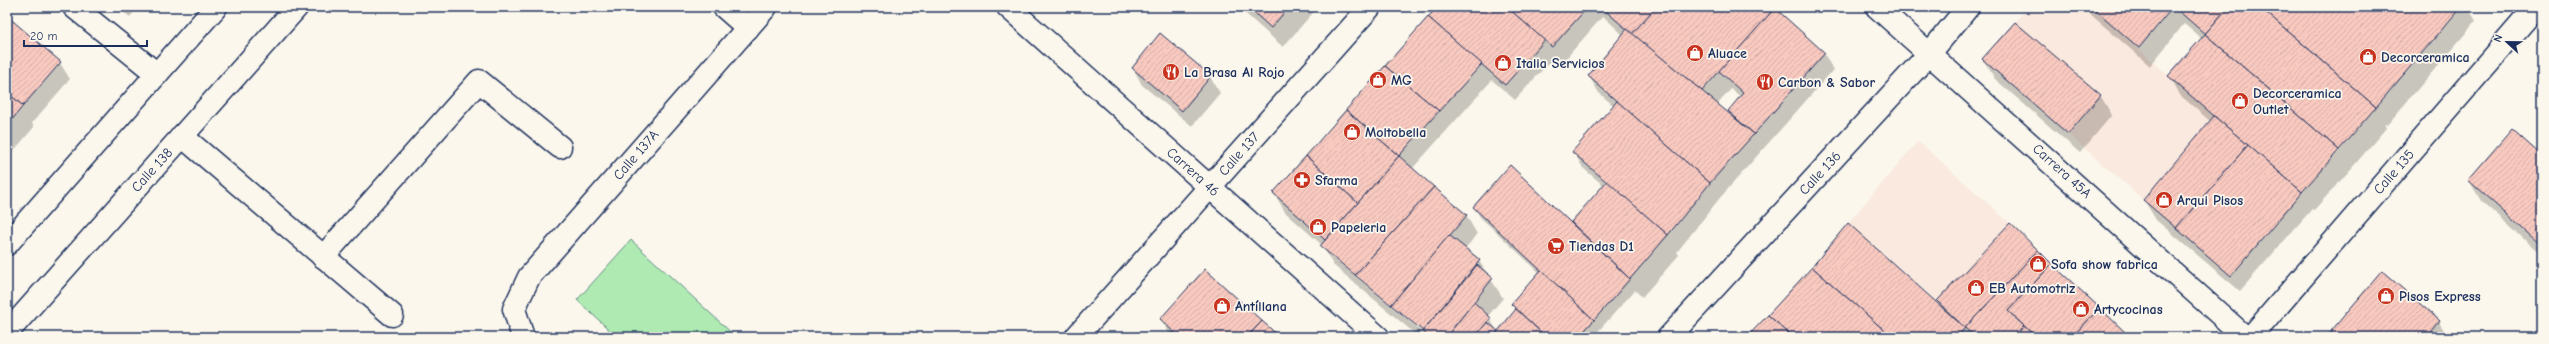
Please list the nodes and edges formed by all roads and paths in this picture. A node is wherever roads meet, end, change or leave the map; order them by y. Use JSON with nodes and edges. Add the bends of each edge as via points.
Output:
{"nodes":[{"id":1,"x":74,"y":7,"type":"edge"},
{"id":2,"x":216,"y":7,"type":"edge"},
{"id":3,"x":297,"y":7,"type":"edge"},
{"id":4,"x":724,"y":7,"type":"edge"},
{"id":5,"x":766,"y":7,"type":"edge"},
{"id":6,"x":1008,"y":7,"type":"edge"},
{"id":7,"x":1370,"y":7,"type":"edge"},
{"id":8,"x":1877,"y":7,"type":"edge"},
{"id":9,"x":1968,"y":7,"type":"edge"},
{"id":10,"x":2536,"y":7,"type":"edge"},
{"id":11,"x":748,"y":28,"type":"junction"},
{"id":12,"x":1930,"y":53,"type":"junction"},
{"id":13,"x":157,"y":74,"type":"junction"},
{"id":14,"x":182,"y":136,"type":"junction"},
{"id":15,"x":560,"y":147,"type":"dead end"},
{"id":16,"x":1210,"y":187,"type":"junction"},
{"id":17,"x":7,"y":244,"type":"edge"},
{"id":18,"x":323,"y":257,"type":"junction"},
{"id":19,"x":392,"y":315,"type":"dead end"},
{"id":20,"x":7,"y":332,"type":"edge"},
{"id":21,"x":523,"y":337,"type":"edge"},
{"id":22,"x":1076,"y":337,"type":"edge"},
{"id":23,"x":1378,"y":337,"type":"edge"},
{"id":24,"x":1669,"y":337,"type":"edge"},
{"id":25,"x":2245,"y":337,"type":"edge"},
{"id":26,"x":2251,"y":337,"type":"edge"}],
"edges":[{"from":1,"to":13,"type":"street"},
{"from":2,"to":13,"type":"street"},
{"from":3,"to":14,"type":"street","name":"Calle 138"},
{"from":4,"to":11,"type":"street"},
{"from":5,"to":11,"type":"street","name":"Calle 137A"},
{"from":6,"to":16,"type":"street","name":"Carrera 46"},
{"from":7,"to":16,"type":"street","name":"Calle 137"},
{"from":8,"to":12,"type":"street","name":"Carrera 45A"},
{"from":9,"to":12,"type":"street","name":"Calle 136"},
{"from":10,"to":26,"type":"street","name":"Calle 135"},
{"from":11,"to":21,"type":"street","name":"Calle 137A","via":[[529,277],[514,309]]},
{"from":12,"to":24,"type":"street","name":"Calle 136"},
{"from":12,"to":25,"type":"street","name":"Carrera 45A"},
{"from":13,"to":17,"type":"street"},
{"from":14,"to":18,"type":"street"},
{"from":14,"to":20,"type":"street","name":"Calle 138"},
{"from":15,"to":18,"type":"street","via":[[479,81]]},
{"from":16,"to":22,"type":"street","name":"Calle 137"},
{"from":16,"to":23,"type":"street","name":"Carrera 46"},
{"from":18,"to":19,"type":"street"}]}
